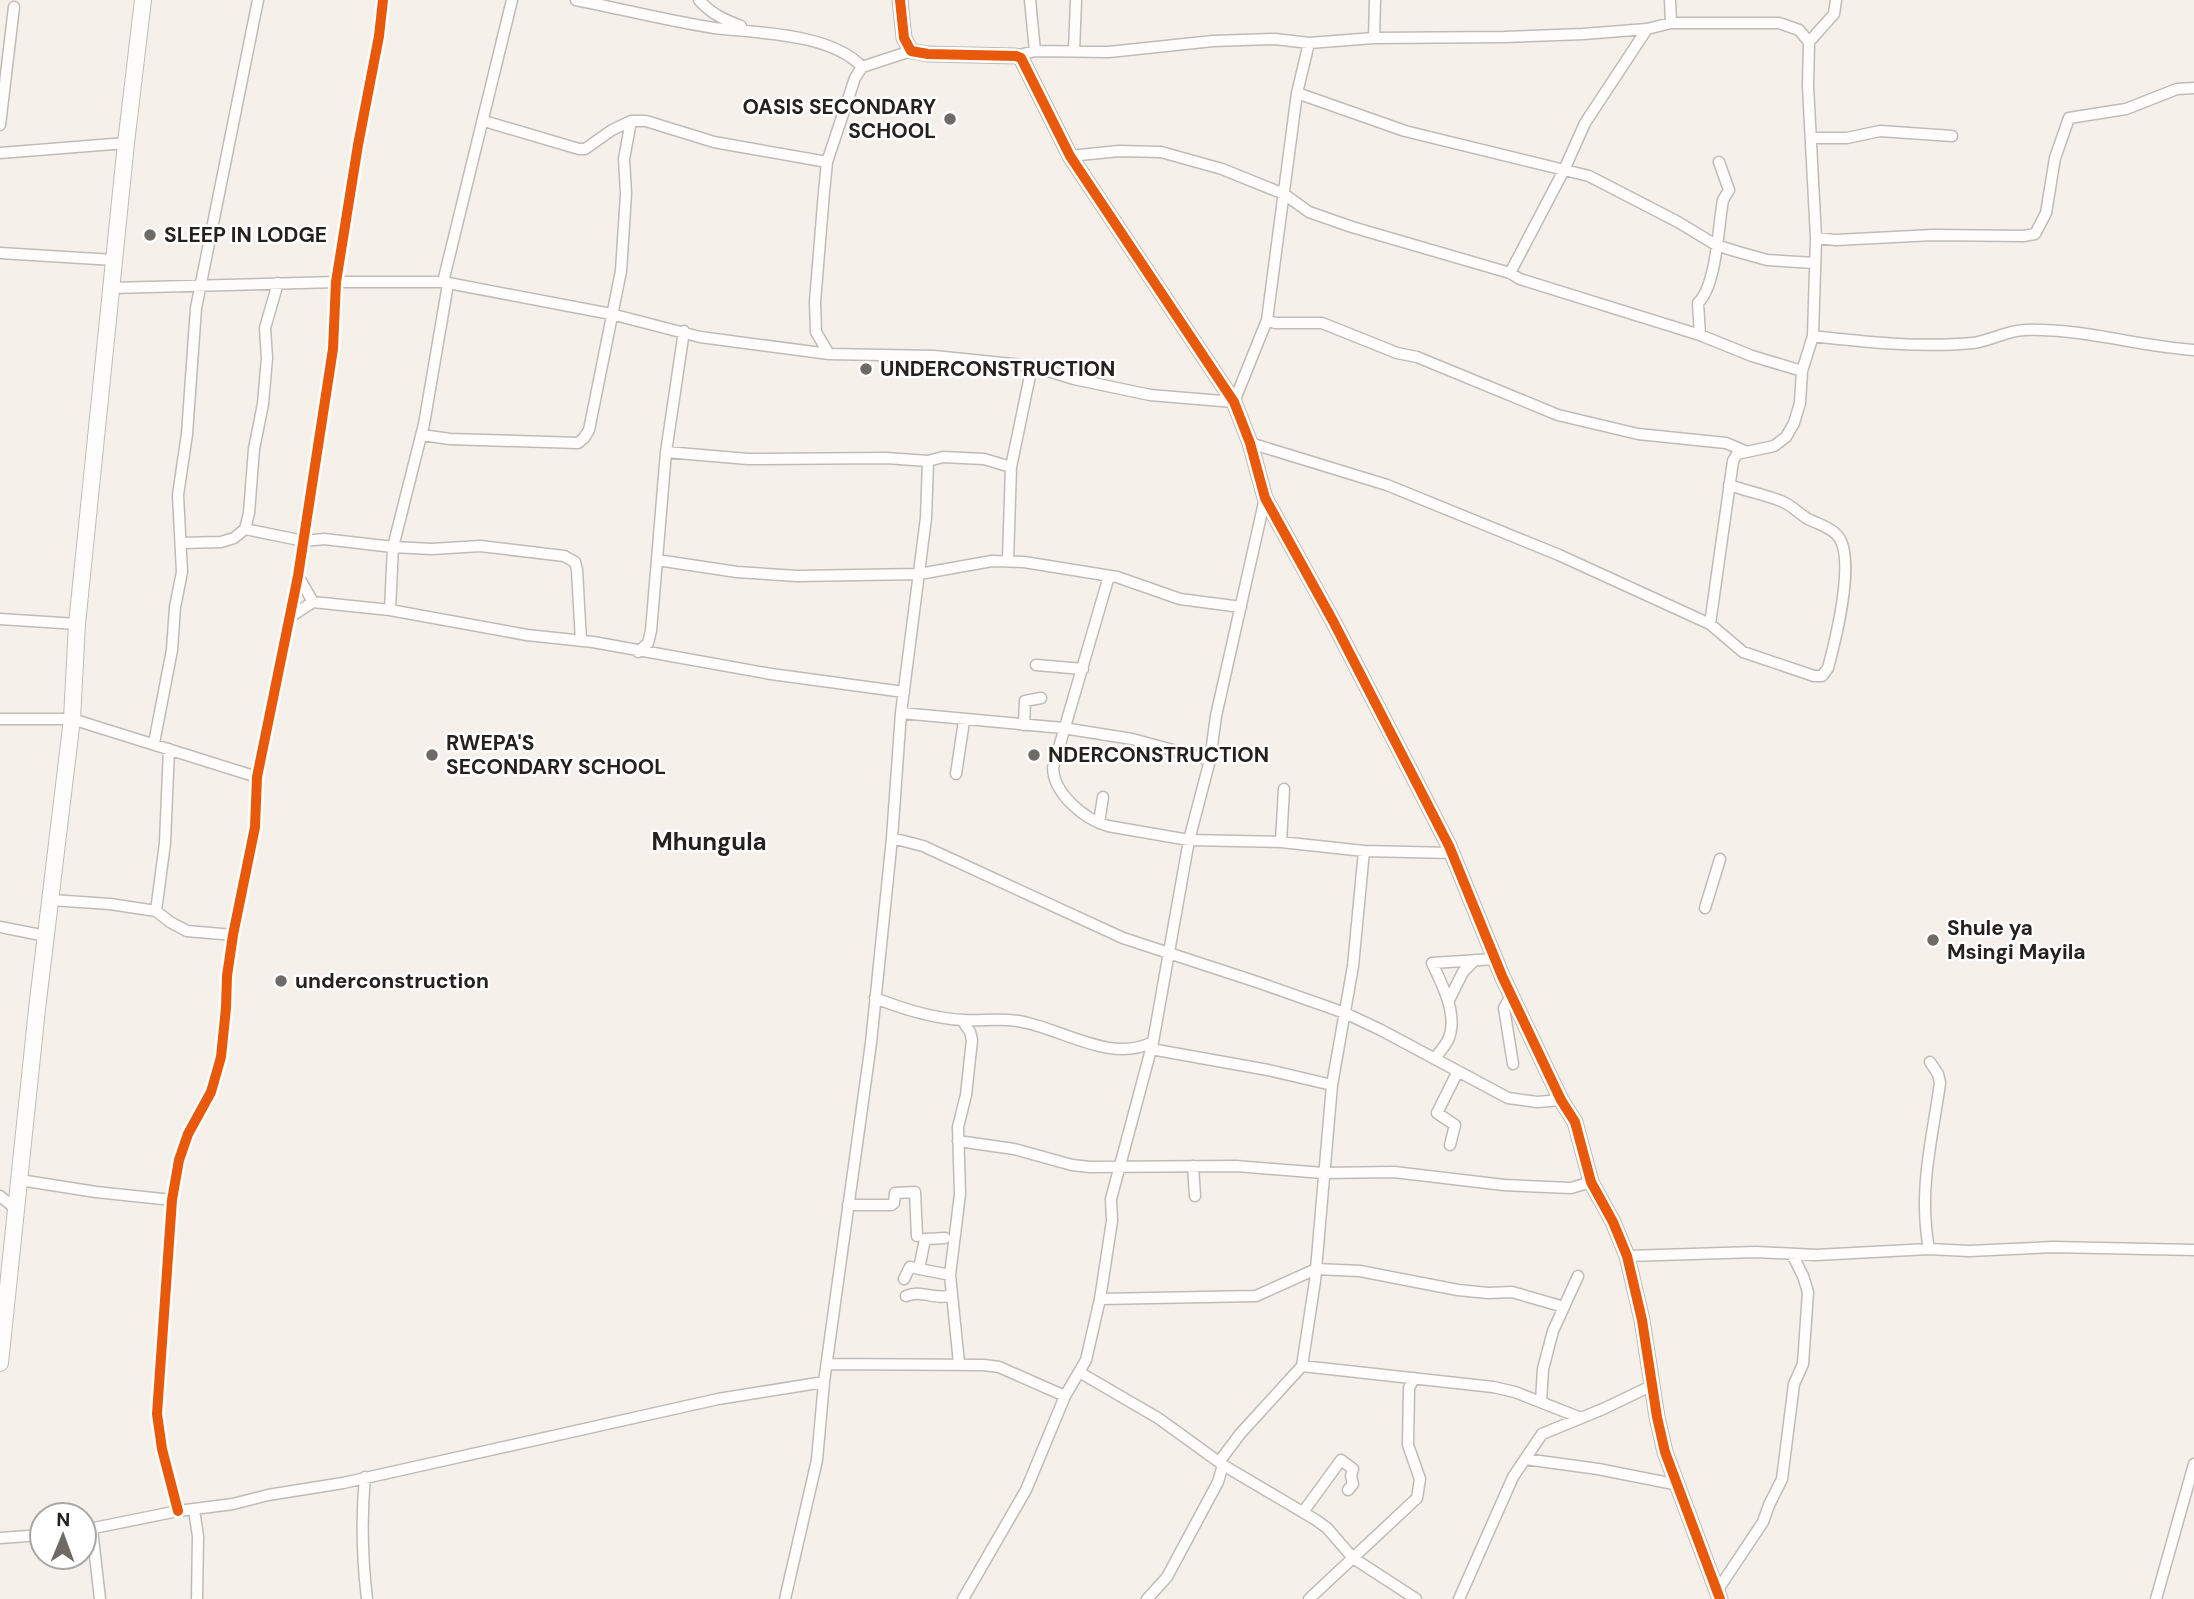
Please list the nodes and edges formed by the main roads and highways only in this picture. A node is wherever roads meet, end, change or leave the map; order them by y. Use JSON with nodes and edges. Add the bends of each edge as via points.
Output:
{"nodes":[{"id":1,"x":143,"y":0,"type":"edge"},
{"id":2,"x":0,"y":1363,"type":"edge"}],
"edges":[{"from":1,"to":2,"type":"main road","via":[[77,624],[72,719]]}]}
